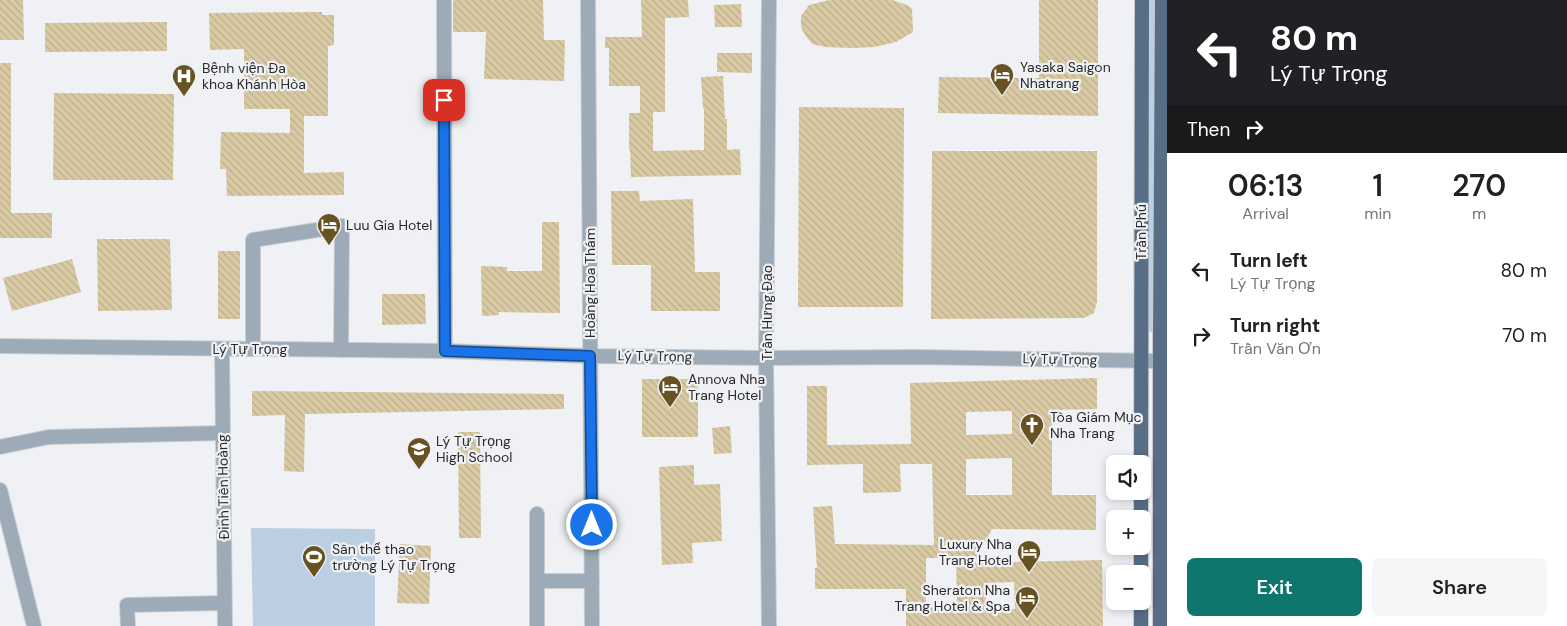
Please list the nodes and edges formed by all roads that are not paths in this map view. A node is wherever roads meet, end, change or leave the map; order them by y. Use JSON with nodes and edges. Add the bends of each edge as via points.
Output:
{"nodes":[{"id":1,"x":444,"y":0,"type":"edge"},
{"id":2,"x":588,"y":0,"type":"edge"},
{"id":3,"x":769,"y":0,"type":"edge"},
{"id":4,"x":1142,"y":0,"type":"edge"},
{"id":5,"x":1162,"y":0,"type":"edge"},
{"id":6,"x":0,"y":346,"type":"edge"},
{"id":7,"x":253,"y":348,"type":"junction"},
{"id":8,"x":222,"y":349,"type":"junction"},
{"id":9,"x":340,"y":350,"type":"junction"},
{"id":10,"x":445,"y":351,"type":"junction"},
{"id":11,"x":590,"y":356,"type":"junction"},
{"id":12,"x":766,"y":358,"type":"junction"},
{"id":13,"x":1141,"y":361,"type":"junction"},
{"id":14,"x":1160,"y":361,"type":"junction"},
{"id":15,"x":223,"y":433,"type":"junction"},
{"id":16,"x":0,"y":447,"type":"edge"},
{"id":17,"x":1141,"y":455,"type":"edge"},
{"id":18,"x":0,"y":490,"type":"edge"},
{"id":19,"x":537,"y":514,"type":"dead end"},
{"id":20,"x":592,"y":581,"type":"junction"},
{"id":21,"x":537,"y":582,"type":"junction"},
{"id":22,"x":224,"y":603,"type":"junction"},
{"id":23,"x":1141,"y":610,"type":"edge"},
{"id":24,"x":34,"y":626,"type":"edge"},
{"id":25,"x":128,"y":626,"type":"edge"},
{"id":26,"x":225,"y":626,"type":"edge"},
{"id":27,"x":537,"y":626,"type":"edge"},
{"id":28,"x":592,"y":626,"type":"edge"},
{"id":29,"x":769,"y":626,"type":"edge"},
{"id":30,"x":1141,"y":626,"type":"edge"},
{"id":31,"x":1160,"y":626,"type":"edge"}],
"edges":[{"from":1,"to":10,"type":"street"},
{"from":2,"to":11,"type":"street","name":"Hoàng Hoa Thám"},
{"from":3,"to":12,"type":"street","name":"Trần Hưng Đạo"},
{"from":4,"to":13,"type":"main road","name":"Trần Phú"},
{"from":5,"to":14,"type":"main road","name":"Trần Phú"},
{"from":6,"to":8,"type":"street","name":"Lý Tự Trọng"},
{"from":7,"to":8,"type":"street","name":"Lý Tự Trọng"},
{"from":7,"to":9,"type":"street","name":"Lý Tự Trọng"},
{"from":7,"to":9,"type":"street","via":[[253,240],[342,226]]},
{"from":8,"to":15,"type":"street","name":"Đinh Tiên Hoàng"},
{"from":9,"to":10,"type":"street","name":"Lý Tự Trọng"},
{"from":10,"to":11,"type":"street","name":"Lý Tự Trọng"},
{"from":11,"to":12,"type":"street","name":"Lý Tự Trọng"},
{"from":11,"to":20,"type":"street","name":"Hoàng Hoa Thám"},
{"from":12,"to":13,"type":"street","name":"Lý Tự Trọng"},
{"from":12,"to":29,"type":"street","name":"Trần Hưng Đạo"},
{"from":13,"to":14,"type":"street","name":"Lý Tự Trọng"},
{"from":13,"to":17,"type":"main road","name":"Trần Phú"},
{"from":14,"to":31,"type":"main road","name":"Trần Phú"},
{"from":15,"to":16,"type":"street","via":[[49,437]]},
{"from":15,"to":22,"type":"street","name":"Đinh Tiên Hoàng"},
{"from":18,"to":24,"type":"street"},
{"from":19,"to":21,"type":"street"},
{"from":20,"to":21,"type":"street"},
{"from":20,"to":28,"type":"street","name":"Hoàng Hoa Thám"},
{"from":21,"to":27,"type":"street"},
{"from":22,"to":25,"type":"street","via":[[127,605]]},
{"from":22,"to":26,"type":"street","name":"Đinh Tiên Hoàng"},
{"from":23,"to":30,"type":"main road"}]}
